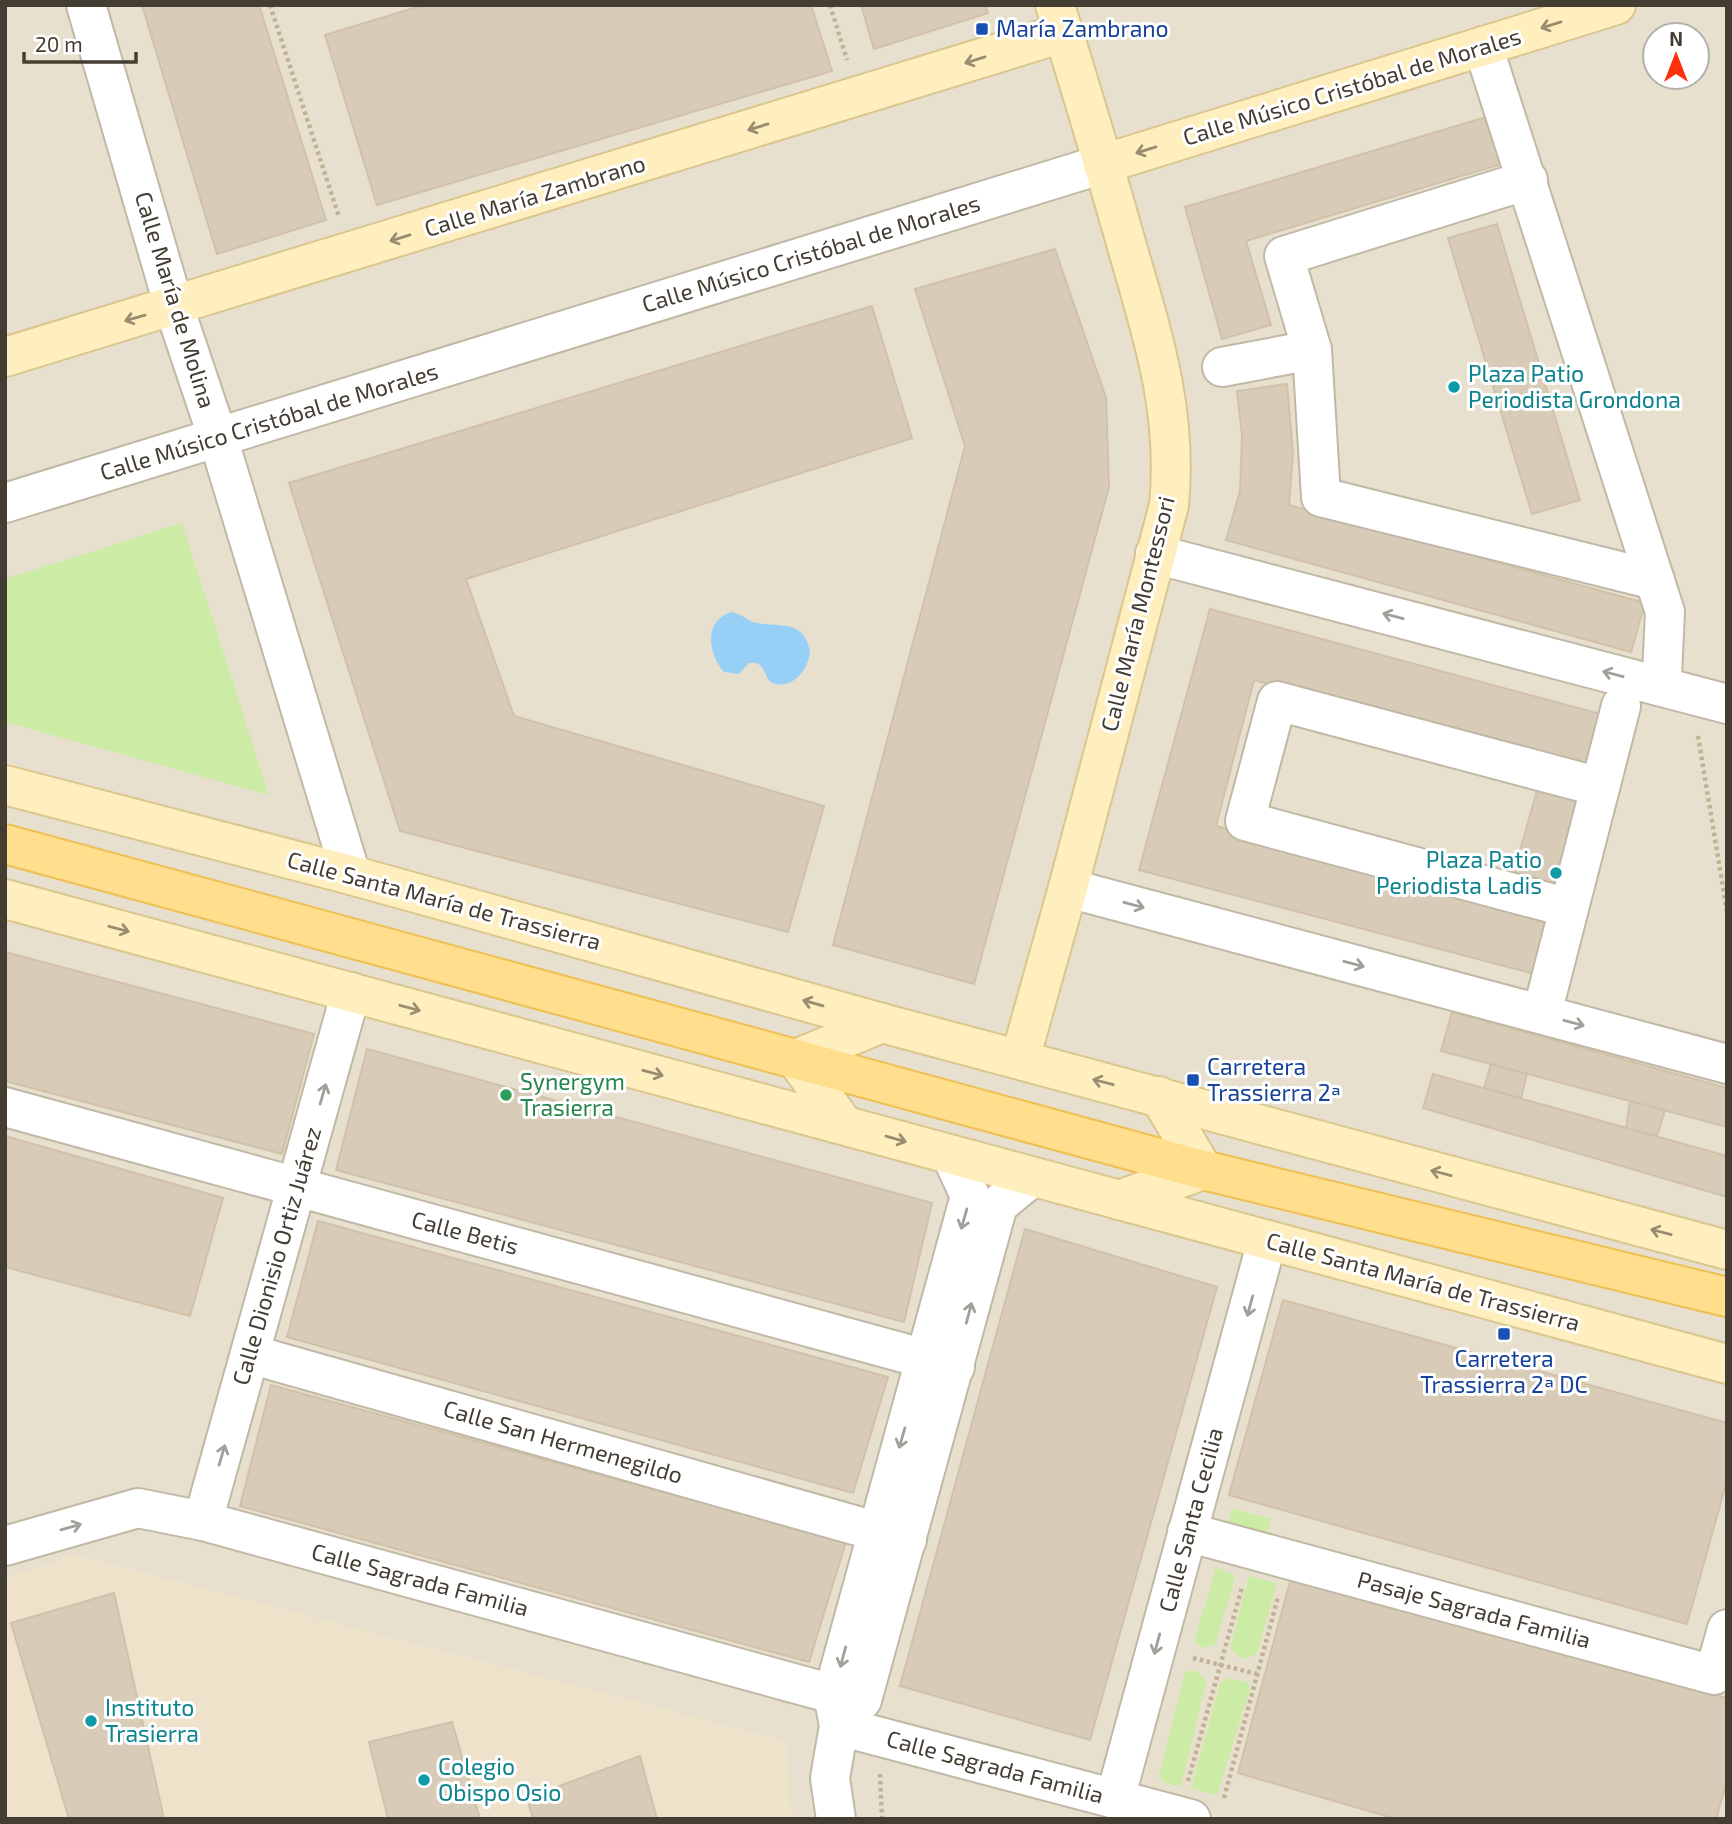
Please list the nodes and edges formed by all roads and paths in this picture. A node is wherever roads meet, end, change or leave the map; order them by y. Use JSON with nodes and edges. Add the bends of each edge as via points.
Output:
{"nodes":[{"id":1,"x":86,"y":5,"type":"edge"},
{"id":2,"x":270,"y":5,"type":"edge"},
{"id":3,"x":830,"y":5,"type":"edge"},
{"id":4,"x":1616,"y":5,"type":"edge"},
{"id":5,"x":1059,"y":19,"type":"edge"},
{"id":6,"x":1483,"y":46,"type":"junction"},
{"id":7,"x":849,"y":67,"type":"dead end"},
{"id":8,"x":1103,"y":164,"type":"junction"},
{"id":9,"x":1528,"y":180,"type":"junction"},
{"id":10,"x":342,"y":225,"type":"dead end"},
{"id":11,"x":174,"y":307,"type":"junction"},
{"id":12,"x":1312,"y":350,"type":"junction"},
{"id":13,"x":5,"y":357,"type":"edge"},
{"id":14,"x":1222,"y":367,"type":"dead end"},
{"id":15,"x":218,"y":438,"type":"junction"},
{"id":16,"x":5,"y":503,"type":"edge"},
{"id":17,"x":1156,"y":554,"type":"junction"},
{"id":18,"x":1655,"y":580,"type":"junction"},
{"id":19,"x":1658,"y":686,"type":"junction"},
{"id":20,"x":1727,"y":704,"type":"edge"},
{"id":21,"x":1621,"y":706,"type":"dead end"},
{"id":22,"x":1696,"y":725,"type":"dead end"},
{"id":23,"x":5,"y":785,"type":"edge"},
{"id":24,"x":1600,"y":787,"type":"junction"},
{"id":25,"x":5,"y":844,"type":"edge"},
{"id":26,"x":5,"y":873,"type":"edge"},
{"id":27,"x":351,"y":875,"type":"junction"},
{"id":28,"x":1068,"y":888,"type":"junction"},
{"id":29,"x":5,"y":898,"type":"edge"},
{"id":30,"x":1569,"y":908,"type":"junction"},
{"id":31,"x":54,"y":911,"type":"junction"},
{"id":32,"x":1727,"y":912,"type":"edge"},
{"id":33,"x":351,"y":992,"type":"junction"},
{"id":34,"x":1547,"y":994,"type":"dead end"},
{"id":35,"x":882,"y":1023,"type":"junction"},
{"id":36,"x":796,"y":1059,"type":"junction"},
{"id":37,"x":1020,"y":1059,"type":"junction"},
{"id":38,"x":1727,"y":1064,"type":"edge"},
{"id":39,"x":1159,"y":1097,"type":"junction"},
{"id":40,"x":5,"y":1108,"type":"edge"},
{"id":41,"x":843,"y":1124,"type":"junction"},
{"id":42,"x":951,"y":1156,"type":"junction"},
{"id":43,"x":1203,"y":1170,"type":"junction"},
{"id":44,"x":1032,"y":1177,"type":"junction"},
{"id":45,"x":297,"y":1188,"type":"junction"},
{"id":46,"x":1119,"y":1200,"type":"junction"},
{"id":47,"x":1267,"y":1241,"type":"junction"},
{"id":48,"x":1727,"y":1250,"type":"edge"},
{"id":49,"x":1727,"y":1297,"type":"edge"},
{"id":50,"x":250,"y":1354,"type":"junction"},
{"id":51,"x":940,"y":1362,"type":"junction"},
{"id":52,"x":1727,"y":1364,"type":"edge"},
{"id":53,"x":203,"y":1521,"type":"junction"},
{"id":54,"x":1188,"y":1532,"type":"junction"},
{"id":55,"x":892,"y":1535,"type":"junction"},
{"id":56,"x":5,"y":1546,"type":"edge"},
{"id":57,"x":1245,"y":1576,"type":"dead end"},
{"id":58,"x":1282,"y":1585,"type":"dead end"},
{"id":59,"x":1727,"y":1629,"type":"edge"},
{"id":60,"x":1185,"y":1656,"type":"dead end"},
{"id":61,"x":1220,"y":1665,"type":"junction"},
{"id":62,"x":1257,"y":1674,"type":"junction"},
{"id":63,"x":836,"y":1710,"type":"junction"},
{"id":64,"x":880,"y":1773,"type":"dead end"},
{"id":65,"x":1115,"y":1799,"type":"junction"},
{"id":66,"x":1199,"y":1806,"type":"edge"},
{"id":67,"x":836,"y":1819,"type":"edge"},
{"id":68,"x":882,"y":1819,"type":"edge"}],
"edges":[{"from":1,"to":11,"type":"street","name":"Calle María de Molina"},
{"from":2,"to":10,"type":"path"},
{"from":3,"to":7,"type":"path"},
{"from":4,"to":6,"type":"main road","name":"Calle Músico Cristóbal de Morales","one_way":true},
{"from":5,"to":8,"type":"main road","name":"Calle María Montessori"},
{"from":5,"to":11,"type":"main road","name":"Calle María Zambrano","one_way":true},
{"from":6,"to":8,"type":"main road","name":"Calle Músico Cristóbal de Morales","one_way":true},
{"from":6,"to":9,"type":"street"},
{"from":8,"to":15,"type":"street","name":"Calle Músico Cristóbal de Morales"},
{"from":8,"to":17,"type":"main road","name":"Calle María Montessori","via":[[1158,356],[1170,420],[1173,464],[1169,505]]},
{"from":9,"to":12,"type":"street","via":[[1284,256]]},
{"from":9,"to":18,"type":"street"},
{"from":11,"to":13,"type":"main road","name":"Calle María Zambrano","one_way":true},
{"from":11,"to":15,"type":"street","name":"Calle María de Molina"},
{"from":12,"to":14,"type":"street"},
{"from":12,"to":18,"type":"street","via":[[1321,497]]},
{"from":15,"to":16,"type":"street","name":"Calle Músico Cristóbal de Morales"},
{"from":15,"to":27,"type":"street","name":"Calle María de Molina"},
{"from":19,"to":17,"type":"street","one_way":true},
{"from":17,"to":28,"type":"main road","name":"Calle María Montessori"},
{"from":18,"to":19,"type":"street","via":[[1665,612]]},
{"from":19,"to":20,"type":"street"},
{"from":21,"to":24,"type":"street"},
{"from":22,"to":32,"type":"path"},
{"from":23,"to":27,"type":"main road","name":"Calle Santa María de Trassierra"},
{"from":24,"to":30,"type":"street"},
{"from":24,"to":30,"type":"street","via":[[1277,701],[1245,821]]},
{"from":25,"to":36,"type":"main road"},
{"from":26,"to":31,"type":"main road","name":"Calle Santa María de Trassierra"},
{"from":35,"to":27,"type":"main road","name":"Calle Santa María de Trassierra","one_way":true},
{"from":28,"to":37,"type":"main road","name":"Calle María Montessori"},
{"from":28,"to":38,"type":"street","one_way":true},
{"from":29,"to":31,"type":"main road"},
{"from":30,"to":34,"type":"street"},
{"from":31,"to":33,"type":"main road","name":"Calle Santa María de Trassierra","one_way":true},
{"from":33,"to":41,"type":"main road","name":"Calle Santa María de Trassierra","one_way":true},
{"from":45,"to":33,"type":"street","name":"Calle Dionisio Ortiz Juárez","one_way":true},
{"from":35,"to":36,"type":"main road"},
{"from":35,"to":37,"type":"main road","name":"Calle Santa María de Trassierra"},
{"from":36,"to":41,"type":"main road"},
{"from":36,"to":43,"type":"main road"},
{"from":39,"to":37,"type":"main road","name":"Calle Santa María de Trassierra","one_way":true},
{"from":39,"to":43,"type":"main road"},
{"from":48,"to":39,"type":"main road","name":"Calle Santa María de Trassierra","one_way":true},
{"from":40,"to":45,"type":"street","name":"Calle Betis"},
{"from":41,"to":42,"type":"main road","name":"Calle Santa María de Trassierra","one_way":true},
{"from":42,"to":44,"type":"main road","name":"Calle Santa María de Trassierra"},
{"from":42,"to":51,"type":"street","one_way":true,"via":[[970,1196]]},
{"from":43,"to":46,"type":"main road"},
{"from":43,"to":49,"type":"main road"},
{"from":44,"to":46,"type":"main road","name":"Calle Santa María de Trassierra"},
{"from":51,"to":44,"type":"street","one_way":true,"via":[[999,1205]]},
{"from":45,"to":50,"type":"street","name":"Calle Dionisio Ortiz Juárez"},
{"from":45,"to":51,"type":"street","name":"Calle Betis"},
{"from":46,"to":47,"type":"main road","name":"Calle Santa María de Trassierra"},
{"from":47,"to":52,"type":"main road","name":"Calle Santa María de Trassierra"},
{"from":47,"to":54,"type":"street","name":"Calle Santa Cecilia","one_way":true},
{"from":53,"to":50,"type":"street","name":"Calle Dionisio Ortiz Juárez","one_way":true},
{"from":50,"to":55,"type":"street","name":"Calle San Hermenegildo"},
{"from":51,"to":55,"type":"street"},
{"from":56,"to":53,"type":"street","name":"Calle Sagrada Familia","one_way":true,"via":[[138,1508]]},
{"from":53,"to":63,"type":"street","name":"Calle Sagrada Familia"},
{"from":54,"to":59,"type":"street","name":"Pasaje Sagrada Familia","via":[[1714,1675]]},
{"from":54,"to":65,"type":"street","name":"Calle Santa Cecilia","one_way":true},
{"from":55,"to":63,"type":"street"},
{"from":57,"to":61,"type":"path"},
{"from":58,"to":62,"type":"path"},
{"from":60,"to":61,"type":"path"},
{"from":61,"to":62,"type":"path"},
{"from":61,"to":66,"type":"path"},
{"from":62,"to":66,"type":"path"},
{"from":63,"to":65,"type":"street","name":"Calle Sagrada Familia"},
{"from":63,"to":67,"type":"street","via":[[830,1778]]},
{"from":64,"to":68,"type":"path"},
{"from":65,"to":66,"type":"street","name":"Calle Sagrada Familia"}]}
